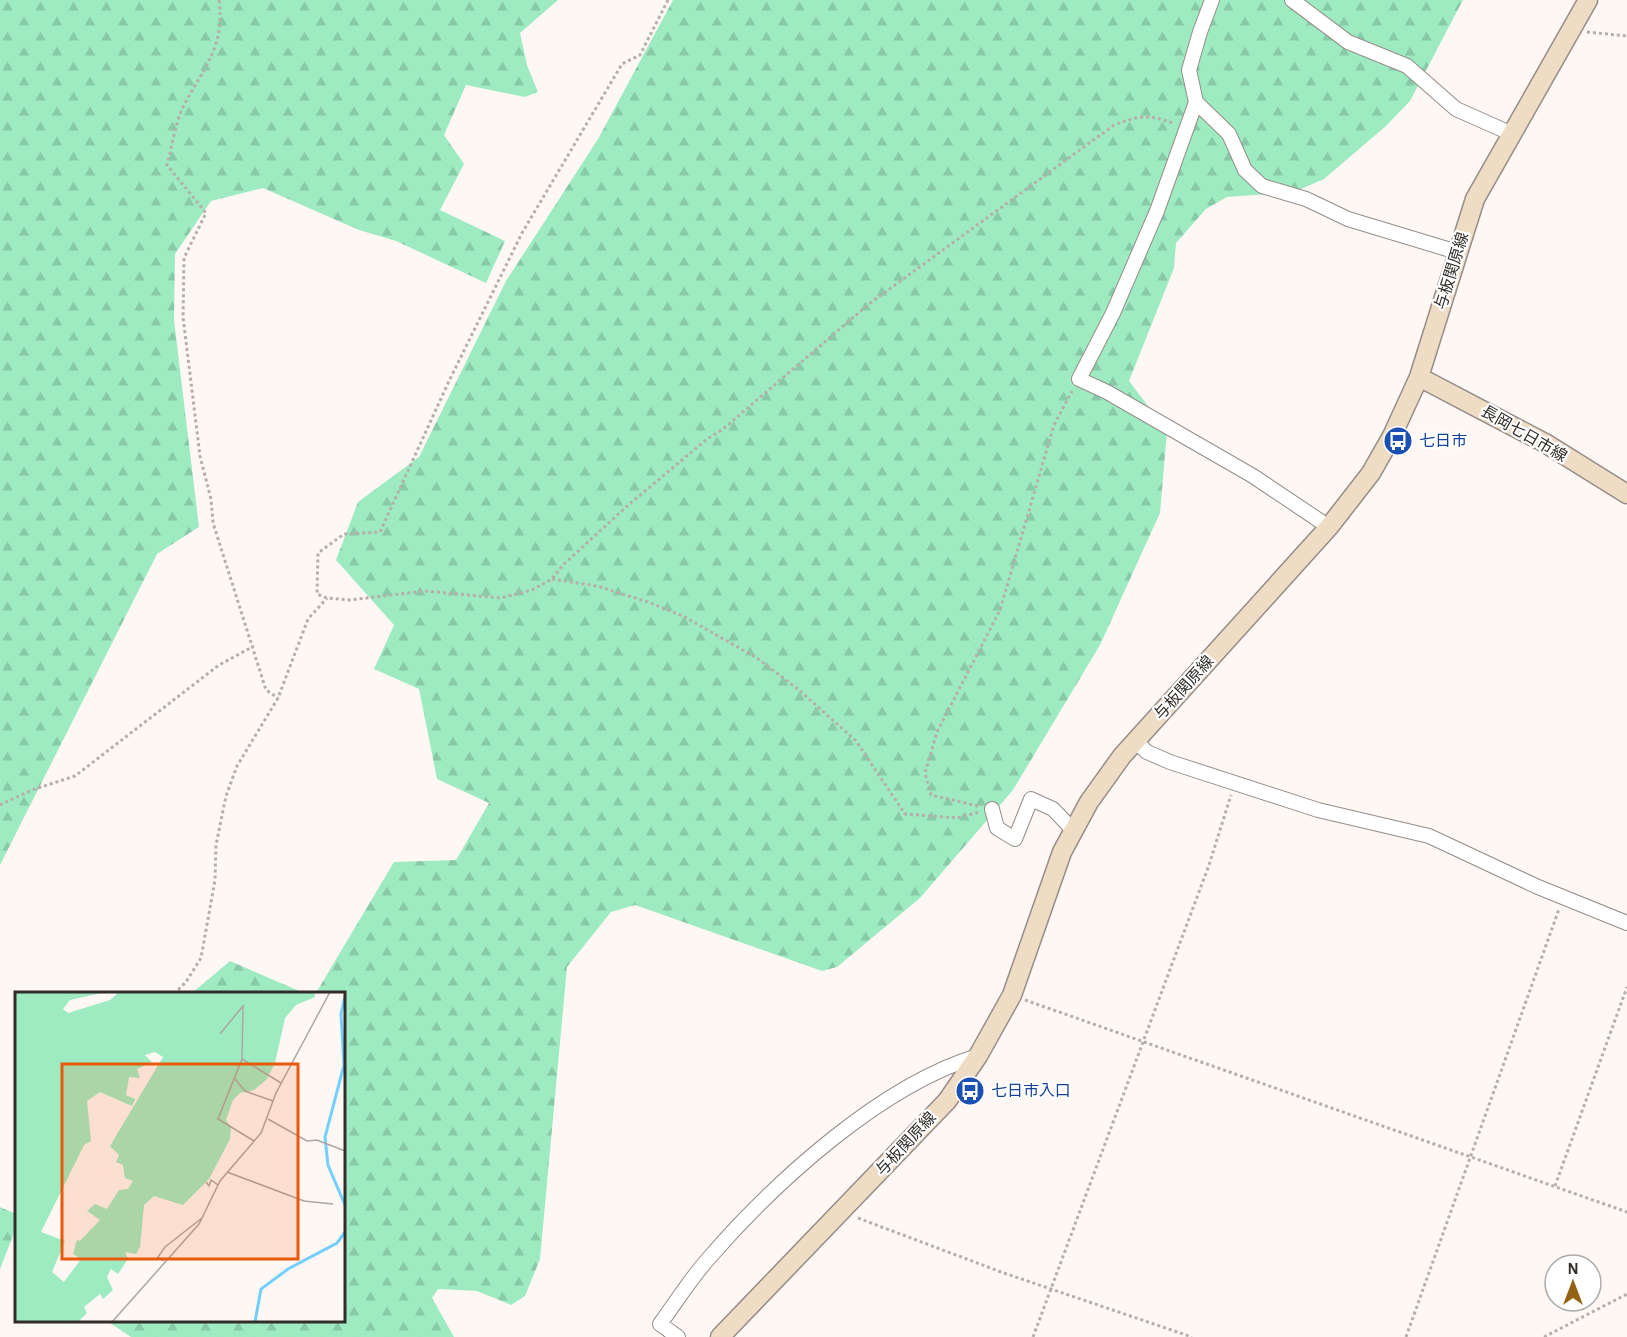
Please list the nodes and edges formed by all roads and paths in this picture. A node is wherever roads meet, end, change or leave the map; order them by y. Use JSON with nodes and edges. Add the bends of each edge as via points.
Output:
{"nodes":[{"id":1,"x":219,"y":0,"type":"edge"},
{"id":2,"x":668,"y":0,"type":"edge"},
{"id":3,"x":1212,"y":0,"type":"edge"},
{"id":4,"x":1292,"y":0,"type":"edge"},
{"id":5,"x":1588,"y":0,"type":"edge"},
{"id":6,"x":1571,"y":30,"type":"junction"},
{"id":7,"x":1627,"y":36,"type":"edge"},
{"id":8,"x":1196,"y":102,"type":"junction"},
{"id":9,"x":1185,"y":129,"type":"junction"},
{"id":10,"x":1510,"y":133,"type":"junction"},
{"id":11,"x":1457,"y":252,"type":"junction"},
{"id":12,"x":1419,"y":377,"type":"junction"},
{"id":13,"x":1078,"y":379,"type":"junction"},
{"id":14,"x":1627,"y":494,"type":"edge"},
{"id":15,"x":1329,"y":527,"type":"junction"},
{"id":16,"x":552,"y":579,"type":"junction"},
{"id":17,"x":327,"y":598,"type":"junction"},
{"id":18,"x":254,"y":646,"type":"junction"},
{"id":19,"x":278,"y":698,"type":"junction"},
{"id":20,"x":1135,"y":741,"type":"junction"},
{"id":21,"x":1235,"y":782,"type":"junction"},
{"id":22,"x":0,"y":804,"type":"edge"},
{"id":23,"x":992,"y":809,"type":"junction"},
{"id":24,"x":1073,"y":830,"type":"junction"},
{"id":25,"x":1563,"y":897,"type":"junction"},
{"id":26,"x":1627,"y":923,"type":"edge"},
{"id":27,"x":1627,"y":987,"type":"edge"},
{"id":28,"x":175,"y":992,"type":"edge"},
{"id":29,"x":1012,"y":995,"type":"junction"},
{"id":30,"x":1144,"y":1042,"type":"junction"},
{"id":31,"x":978,"y":1056,"type":"junction"},
{"id":32,"x":1471,"y":1156,"type":"junction"},
{"id":33,"x":1555,"y":1186,"type":"junction"},
{"id":34,"x":843,"y":1209,"type":"junction"},
{"id":35,"x":1627,"y":1212,"type":"edge"},
{"id":36,"x":1050,"y":1287,"type":"junction"},
{"id":37,"x":1627,"y":1294,"type":"edge"},
{"id":38,"x":678,"y":1337,"type":"edge"},
{"id":39,"x":720,"y":1337,"type":"edge"},
{"id":40,"x":1033,"y":1337,"type":"edge"},
{"id":41,"x":1192,"y":1337,"type":"edge"},
{"id":42,"x":1406,"y":1337,"type":"edge"},
{"id":43,"x":1545,"y":1337,"type":"edge"}],
"edges":[{"from":1,"to":18,"type":"path","via":[[215,49],[183,108],[167,165],[206,213],[184,258],[183,316],[200,456],[213,523]]},
{"from":2,"to":17,"type":"path","via":[[640,55],[622,64],[616,73],[522,233],[448,381],[380,531],[344,534],[318,553],[317,594]]},
{"from":3,"to":8,"type":"street","via":[[1189,70]]},
{"from":4,"to":10,"type":"street","via":[[1348,42],[1407,66],[1456,109]]},
{"from":5,"to":6,"type":"main road","name":"与板関原線"},
{"from":6,"to":7,"type":"path"},
{"from":6,"to":10,"type":"main road","name":"与板関原線"},
{"from":8,"to":9,"type":"street"},
{"from":8,"to":11,"type":"street","via":[[1229,134],[1245,170],[1262,186],[1306,199],[1348,219]]},
{"from":9,"to":13,"type":"street","via":[[1157,211],[1113,313]]},
{"from":9,"to":16,"type":"path","via":[[1152,116],[1114,125],[869,304],[626,507]]},
{"from":10,"to":11,"type":"main road","name":"与板関原線","via":[[1475,199]]},
{"from":11,"to":12,"type":"main road","name":"与板関原線"},
{"from":12,"to":14,"type":"main road","name":"長岡七日市線","via":[[1545,443]]},
{"from":12,"to":15,"type":"main road","name":"与板関原線","via":[[1371,472]]},
{"from":13,"to":15,"type":"street","via":[[1253,476]]},
{"from":13,"to":23,"type":"path","via":[[1054,425],[1000,610],[937,732],[925,773],[931,795]]},
{"from":15,"to":20,"type":"main road","name":"与板関原線"},
{"from":16,"to":17,"type":"path","via":[[532,590],[501,598],[425,591],[350,600]]},
{"from":16,"to":23,"type":"path","via":[[597,586],[648,602],[683,616],[757,658],[856,741],[905,814],[957,818]]},
{"from":17,"to":19,"type":"path","via":[[308,620]]},
{"from":18,"to":19,"type":"path","via":[[266,690]]},
{"from":18,"to":22,"type":"path","via":[[219,665],[75,776]]},
{"from":19,"to":28,"type":"path","via":[[237,766],[226,796],[201,958]]},
{"from":20,"to":21,"type":"street","via":[[1147,752],[1170,762]]},
{"from":20,"to":24,"type":"main road","name":"与板関原線"},
{"from":21,"to":25,"type":"street","via":[[1318,810],[1429,836]]},
{"from":21,"to":30,"type":"path"},
{"from":23,"to":24,"type":"street","via":[[997,828],[1016,839],[1031,799],[1053,809]]},
{"from":24,"to":29,"type":"main road","name":"与板関原線","via":[[1049,885]]},
{"from":25,"to":26,"type":"street"},
{"from":25,"to":32,"type":"path"},
{"from":27,"to":33,"type":"path"},
{"from":29,"to":30,"type":"path"},
{"from":29,"to":31,"type":"main road","name":"与板関原線"},
{"from":30,"to":32,"type":"path"},
{"from":30,"to":36,"type":"path"},
{"from":31,"to":34,"type":"main road","name":"与板関原線","via":[[924,1127]]},
{"from":31,"to":38,"type":"street","via":[[953,1064],[893,1097],[810,1158],[771,1193],[709,1258],[660,1324]]},
{"from":32,"to":33,"type":"path"},
{"from":32,"to":42,"type":"path"},
{"from":33,"to":35,"type":"path"},
{"from":34,"to":36,"type":"path","via":[[882,1227]]},
{"from":34,"to":39,"type":"main road","name":"与板関原線"},
{"from":36,"to":40,"type":"path"},
{"from":36,"to":41,"type":"path"},
{"from":37,"to":43,"type":"path"}]}
